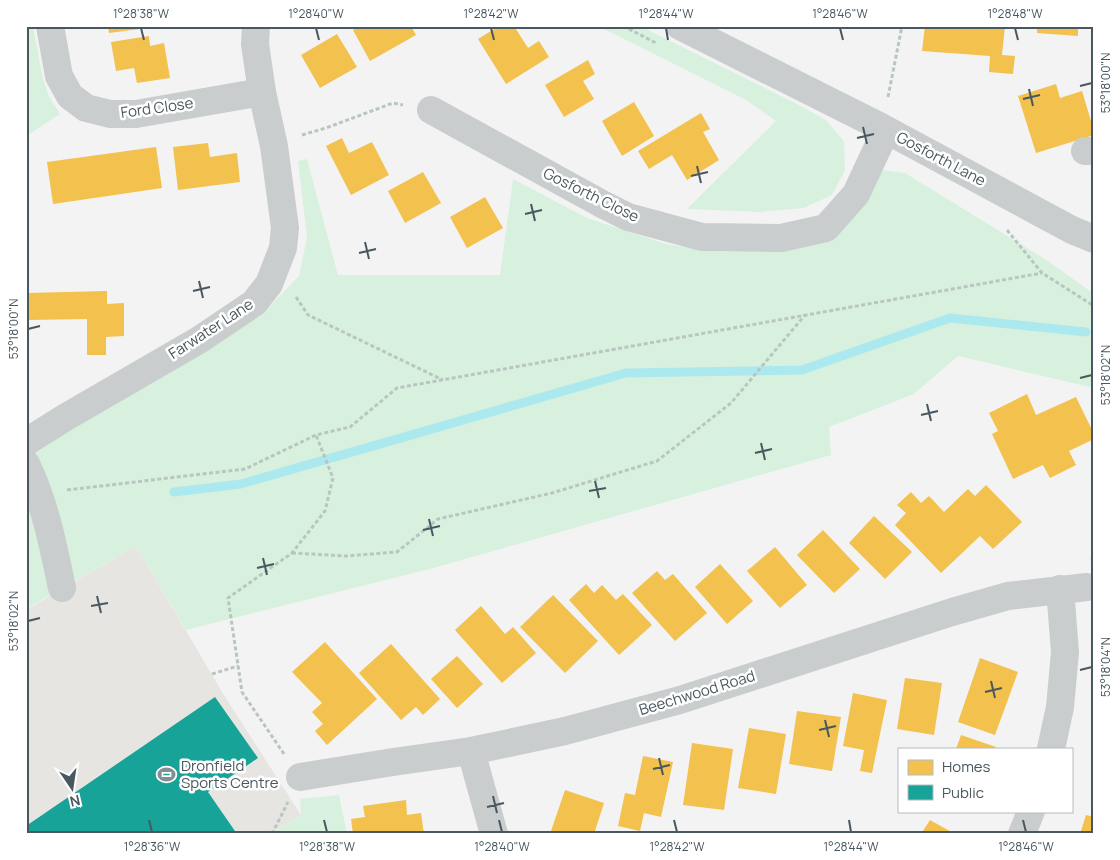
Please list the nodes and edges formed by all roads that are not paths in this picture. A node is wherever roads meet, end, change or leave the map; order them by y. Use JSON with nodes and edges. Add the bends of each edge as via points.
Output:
{"nodes":[{"id":1,"x":50,"y":26,"type":"edge"},
{"id":2,"x":256,"y":26,"type":"edge"},
{"id":3,"x":680,"y":26,"type":"edge"},
{"id":4,"x":262,"y":92,"type":"junction"},
{"id":5,"x":431,"y":110,"type":"road end"},
{"id":6,"x":884,"y":129,"type":"junction"},
{"id":7,"x":1094,"y":239,"type":"edge"},
{"id":8,"x":26,"y":442,"type":"edge"},
{"id":9,"x":31,"y":473,"type":"edge"},
{"id":10,"x":1087,"y":587,"type":"dead end"},
{"id":11,"x":62,"y":588,"type":"dead end"},
{"id":12,"x":1060,"y":589,"type":"junction"},
{"id":13,"x":1051,"y":748,"type":"edge"},
{"id":14,"x":471,"y":751,"type":"junction"},
{"id":15,"x":300,"y":777,"type":"road end"},
{"id":16,"x":1031,"y":812,"type":"edge"},
{"id":17,"x":494,"y":834,"type":"edge"},
{"id":18,"x":1022,"y":834,"type":"edge"}],
"edges":[{"from":1,"to":4,"type":"street","name":"Ford Close","via":[[59,76],[70,96],[86,108],[110,114],[136,114]]},
{"from":2,"to":4,"type":"street","name":"Farwater Lane"},
{"from":3,"to":6,"type":"street","name":"Gosforth Lane"},
{"from":4,"to":8,"type":"street","name":"Farwater Lane","via":[[274,146],[285,228],[283,248],[269,284],[254,303],[199,340]]},
{"from":5,"to":6,"type":"street","name":"Gosforth Close","via":[[628,217],[702,238],[781,238],[826,228],[856,194]]},
{"from":6,"to":7,"type":"street","name":"Gosforth Lane"},
{"from":9,"to":11,"type":"street","via":[[49,528]]},
{"from":10,"to":12,"type":"street","name":"Beechwood Road"},
{"from":12,"to":13,"type":"street","via":[[1065,652],[1060,707]]},
{"from":12,"to":14,"type":"street","name":"Beechwood Road","via":[[1008,596],[680,700],[565,731]]},
{"from":14,"to":15,"type":"street","name":"Beechwood Road"},
{"from":14,"to":17,"type":"street"},
{"from":16,"to":18,"type":"street"}]}
